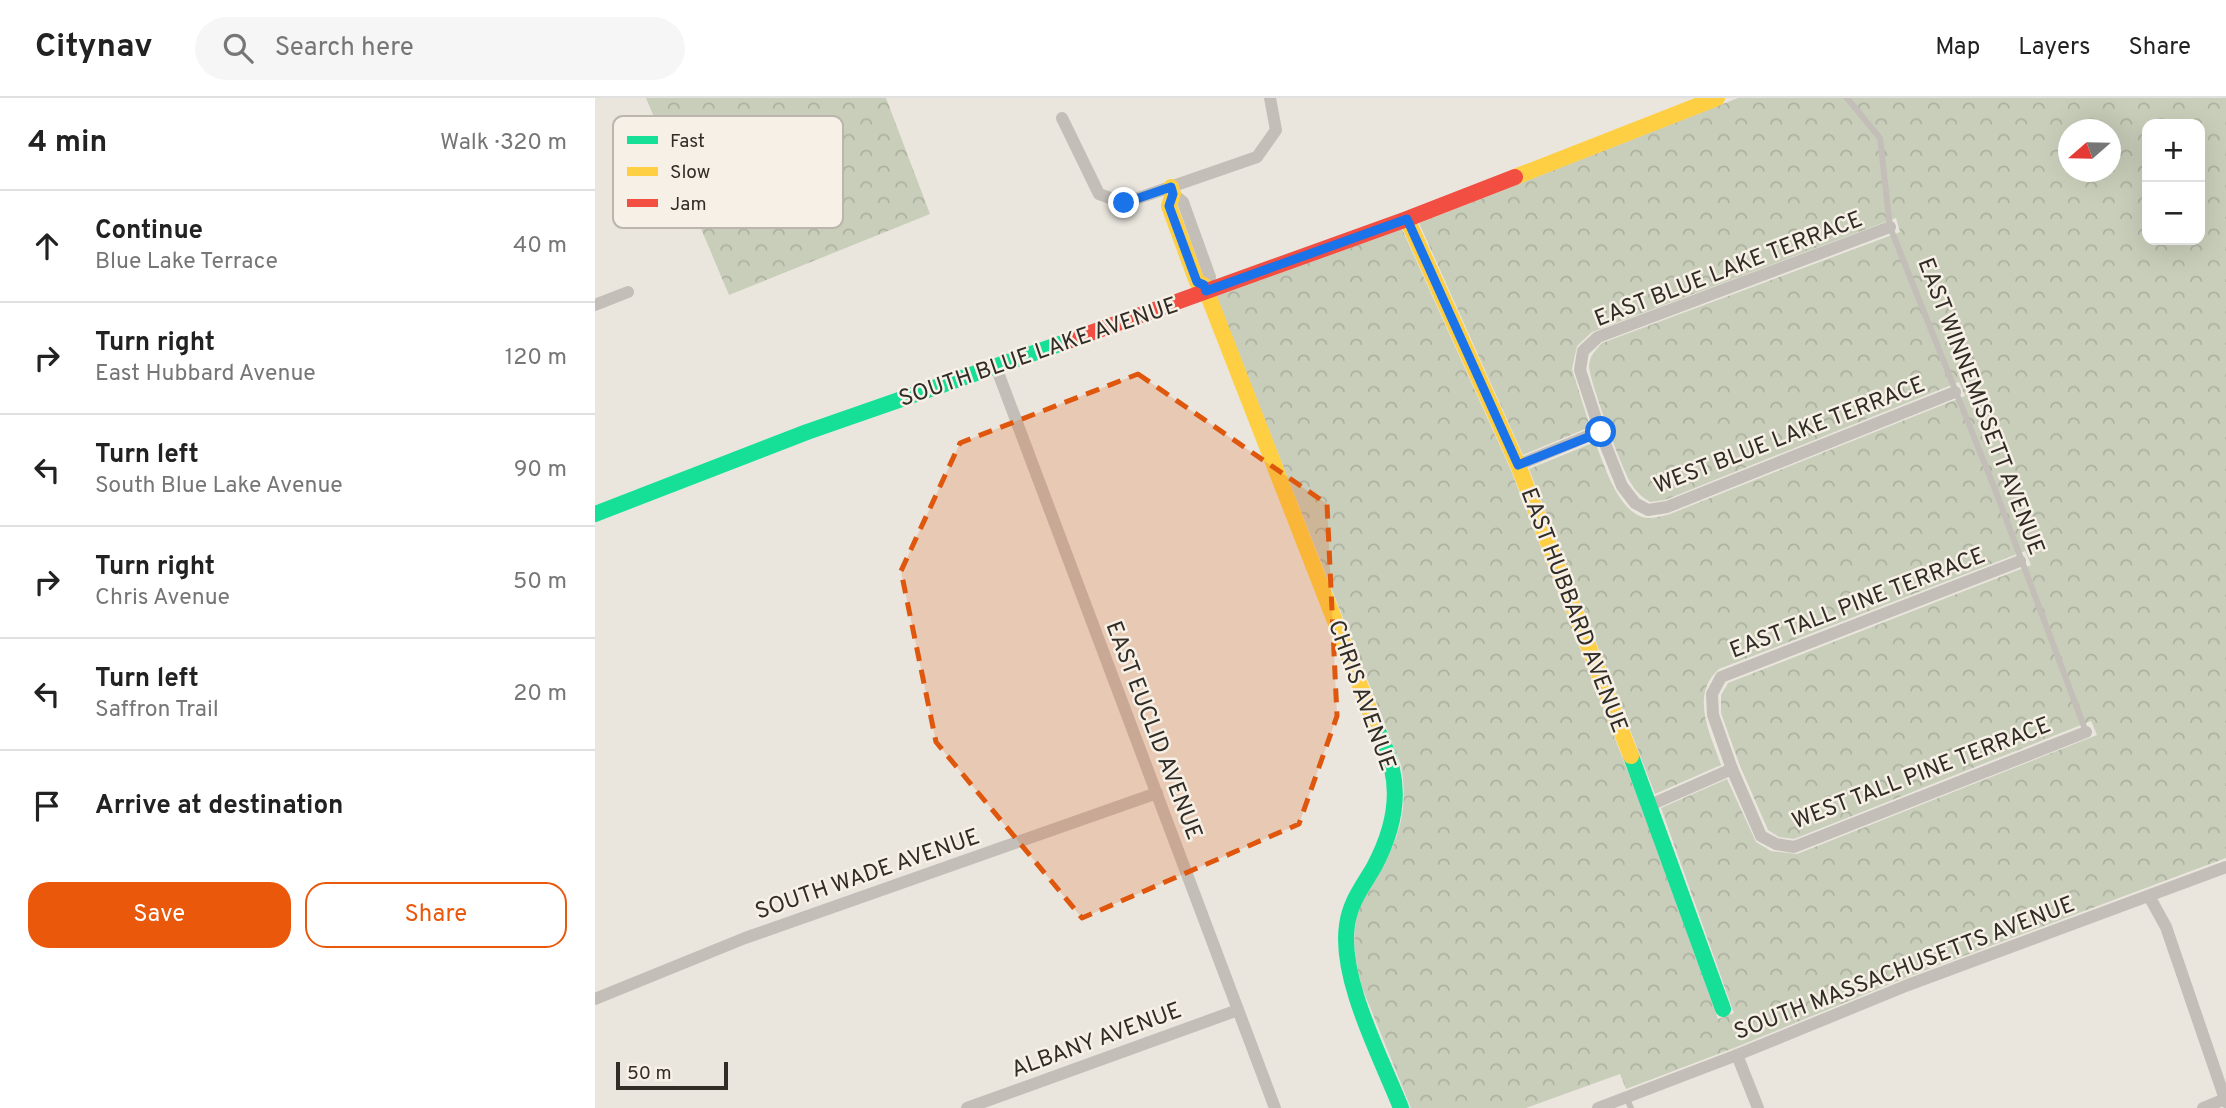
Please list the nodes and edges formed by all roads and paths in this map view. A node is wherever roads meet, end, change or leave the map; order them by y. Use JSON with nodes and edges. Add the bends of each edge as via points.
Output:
{"nodes":[{"id":1,"x":1270,"y":98,"type":"edge"},
{"id":2,"x":1717,"y":98,"type":"edge"},
{"id":3,"x":1847,"y":98,"type":"edge"},
{"id":4,"x":1062,"y":118,"type":"dead end"},
{"id":5,"x":1172,"y":190,"type":"junction"},
{"id":6,"x":1407,"y":219,"type":"junction"},
{"id":7,"x":1890,"y":227,"type":"junction"},
{"id":8,"x":1205,"y":288,"type":"junction"},
{"id":9,"x":628,"y":292,"type":"dead end"},
{"id":10,"x":595,"y":305,"type":"edge"},
{"id":11,"x":996,"y":367,"type":"junction"},
{"id":12,"x":1955,"y":392,"type":"junction"},
{"id":13,"x":1601,"y":432,"type":"junction"},
{"id":14,"x":1518,"y":465,"type":"junction"},
{"id":15,"x":595,"y":513,"type":"edge"},
{"id":16,"x":2021,"y":561,"type":"junction"},
{"id":17,"x":2086,"y":732,"type":"joint"},
{"id":18,"x":1731,"y":769,"type":"junction"},
{"id":19,"x":1157,"y":793,"type":"junction"},
{"id":20,"x":1650,"y":804,"type":"junction"},
{"id":21,"x":2226,"y":867,"type":"edge"},
{"id":22,"x":2150,"y":895,"type":"junction"},
{"id":23,"x":595,"y":999,"type":"edge"},
{"id":24,"x":1723,"y":1009,"type":"dead end"},
{"id":25,"x":1238,"y":1010,"type":"junction"},
{"id":26,"x":1737,"y":1055,"type":"junction"},
{"id":27,"x":2225,"y":1101,"type":"edge"},
{"id":28,"x":1629,"y":1102,"type":"edge"},
{"id":29,"x":967,"y":1108,"type":"edge"},
{"id":30,"x":1275,"y":1108,"type":"edge"},
{"id":31,"x":1401,"y":1108,"type":"edge"},
{"id":32,"x":1598,"y":1108,"type":"edge"},
{"id":33,"x":1758,"y":1108,"type":"edge"},
{"id":34,"x":2203,"y":1108,"type":"edge"}],
"edges":[{"from":1,"to":5,"type":"street","via":[[1276,130],[1258,158]]},
{"from":2,"to":6,"type":"street","name":"SOUTH BLUE LAKE AVENUE"},
{"from":3,"to":7,"type":"lane","name":"EAST WINNEMISSETT AVENUE","via":[[1880,138]]},
{"from":4,"to":5,"type":"street","via":[[1098,194],[1124,203]]},
{"from":5,"to":8,"type":"street","name":"CHRIS AVENUE","via":[[1169,206],[1197,282]]},
{"from":6,"to":8,"type":"street","name":"SOUTH BLUE LAKE AVENUE"},
{"from":6,"to":14,"type":"street","name":"EAST HUBBARD AVENUE"},
{"from":7,"to":12,"type":"lane","name":"EAST WINNEMISSETT AVENUE"},
{"from":7,"to":13,"type":"street","name":"EAST BLUE LAKE TERRACE","via":[[1598,337],[1583,351],[1580,370]]},
{"from":8,"to":11,"type":"street","name":"SOUTH BLUE LAKE AVENUE"},
{"from":8,"to":31,"type":"street","name":"CHRIS AVENUE","via":[[1392,767],[1396,786],[1393,825],[1352,904],[1346,942],[1355,993]]},
{"from":9,"to":10,"type":"street"},
{"from":11,"to":15,"type":"street","name":"SOUTH BLUE LAKE AVENUE","via":[[807,432]]},
{"from":11,"to":19,"type":"street","name":"EAST EUCLID AVENUE"},
{"from":12,"to":13,"type":"street","name":"WEST BLUE LAKE TERRACE","via":[[1667,507],[1648,510],[1635,503],[1622,486]]},
{"from":12,"to":16,"type":"lane","name":"EAST WINNEMISSETT AVENUE"},
{"from":13,"to":14,"type":"street"},
{"from":14,"to":20,"type":"street","name":"EAST HUBBARD AVENUE"},
{"from":16,"to":17,"type":"lane","name":"EAST WINNEMISSETT AVENUE"},
{"from":16,"to":18,"type":"street","name":"EAST TALL PINE TERRACE","via":[[1721,677],[1712,694],[1713,715]]},
{"from":17,"to":18,"type":"street","name":"WEST TALL PINE TERRACE","via":[[1794,846],[1761,836]]},
{"from":18,"to":20,"type":"street"},
{"from":19,"to":23,"type":"street","name":"SOUTH WADE AVENUE","via":[[745,938]]},
{"from":19,"to":25,"type":"street","name":"EAST EUCLID AVENUE"},
{"from":20,"to":24,"type":"street","name":"EAST HUBBARD AVENUE"},
{"from":21,"to":22,"type":"street","name":"SOUTH MASSACHUSETTS AVENUE"},
{"from":22,"to":26,"type":"street","name":"SOUTH MASSACHUSETTS AVENUE"},
{"from":22,"to":27,"type":"street","via":[[2166,927]]},
{"from":25,"to":29,"type":"street","name":"ALBANY AVENUE"},
{"from":25,"to":30,"type":"street","name":"EAST EUCLID AVENUE"},
{"from":26,"to":28,"type":"street","name":"SOUTH MASSACHUSETTS AVENUE"},
{"from":26,"to":33,"type":"street"},
{"from":27,"to":34,"type":"street"},
{"from":28,"to":32,"type":"street","name":"SOUTH MASSACHUSETTS AVENUE"}]}
